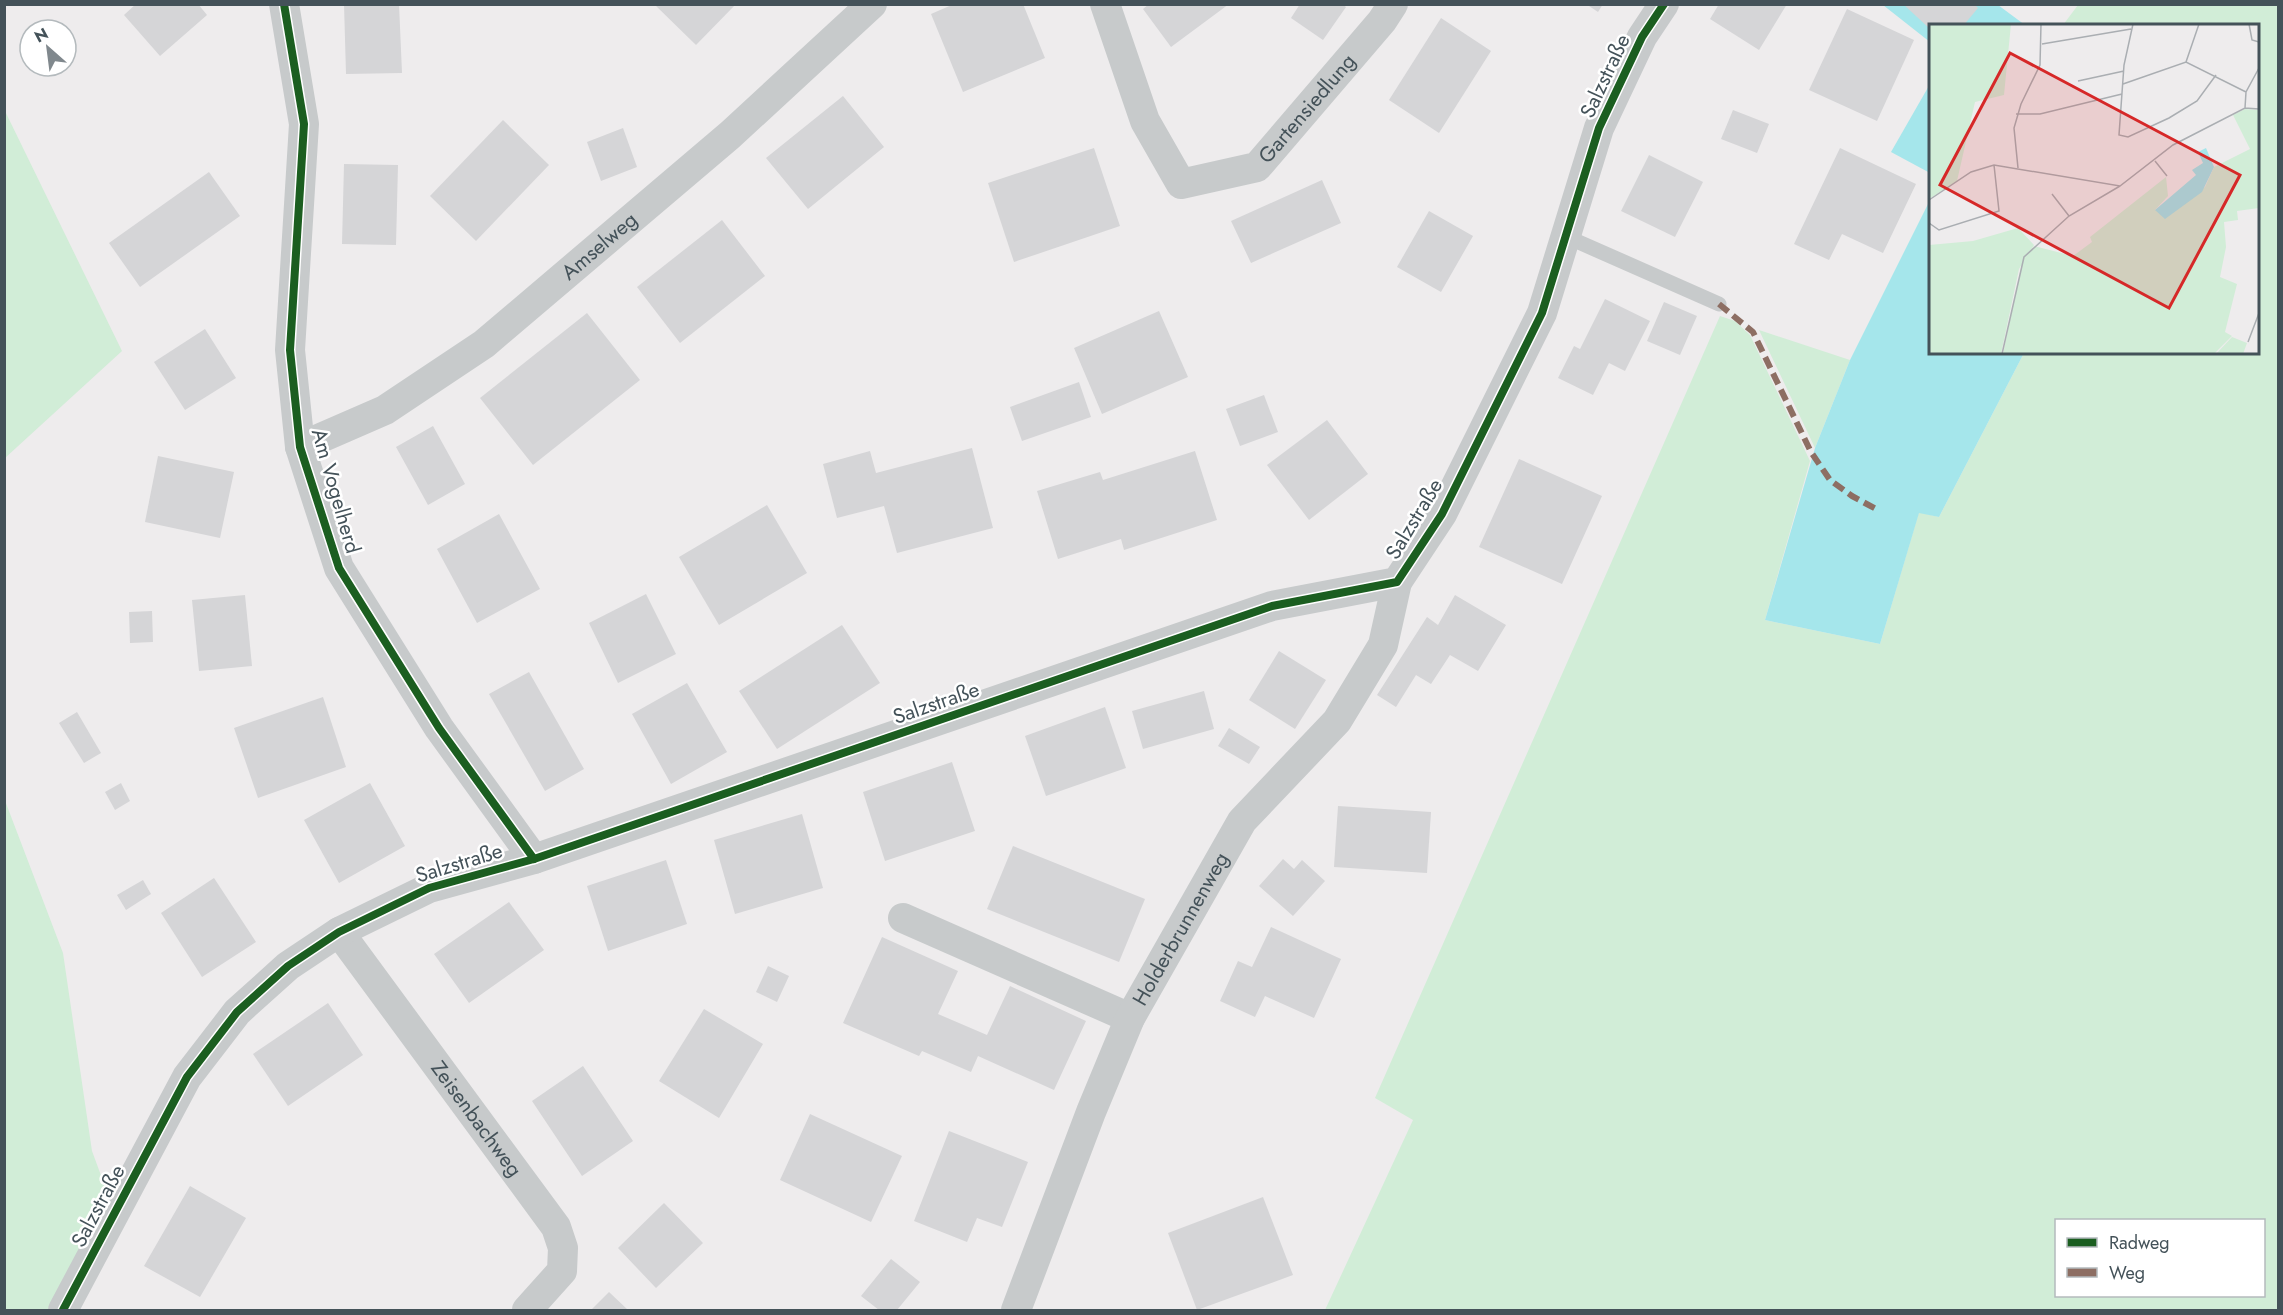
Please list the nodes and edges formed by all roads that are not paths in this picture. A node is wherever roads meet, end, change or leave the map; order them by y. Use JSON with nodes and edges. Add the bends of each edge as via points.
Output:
{"nodes":[{"id":1,"x":284,"y":4,"type":"edge"},
{"id":2,"x":872,"y":4,"type":"edge"},
{"id":3,"x":1105,"y":4,"type":"edge"},
{"id":4,"x":1393,"y":4,"type":"edge"},
{"id":5,"x":1664,"y":4,"type":"edge"},
{"id":6,"x":1565,"y":236,"type":"junction"},
{"id":7,"x":1719,"y":304,"type":"dead end"},
{"id":8,"x":300,"y":447,"type":"junction"},
{"id":9,"x":1397,"y":582,"type":"junction"},
{"id":10,"x":534,"y":859,"type":"junction"},
{"id":11,"x":903,"y":918,"type":"dead end"},
{"id":12,"x":339,"y":932,"type":"junction"},
{"id":13,"x":1130,"y":1018,"type":"junction"},
{"id":14,"x":63,"y":1311,"type":"edge"},
{"id":15,"x":527,"y":1311,"type":"edge"},
{"id":16,"x":1016,"y":1311,"type":"edge"}],
"edges":[{"from":1,"to":8,"type":"street","name":"Am Vogelherd","via":[[304,123],[290,350]]},
{"from":2,"to":8,"type":"street","name":"Amselweg","via":[[730,135],[484,344],[385,410]]},
{"from":3,"to":4,"type":"street","name":"Gartensiedlung","via":[[1145,121],[1181,184],[1257,166]]},
{"from":5,"to":6,"type":"street","name":"Salzstraße","via":[[1642,37],[1599,128]]},
{"from":6,"to":7,"type":"lane"},
{"from":6,"to":9,"type":"street","name":"Salzstraße","via":[[1542,313],[1442,514]]},
{"from":8,"to":10,"type":"street","name":"Am Vogelherd","via":[[339,568],[439,728]]},
{"from":9,"to":10,"type":"street","name":"Salzstraße","via":[[1272,606]]},
{"from":9,"to":13,"type":"street","name":"Holderbrunnenweg","via":[[1383,645],[1337,720],[1242,821]]},
{"from":10,"to":12,"type":"street","name":"Salzstraße","via":[[429,888]]},
{"from":11,"to":13,"type":"street"},
{"from":12,"to":14,"type":"street","name":"Salzstraße","via":[[288,966],[237,1012],[187,1077]]},
{"from":12,"to":15,"type":"street","name":"Zeisenbachweg","via":[[556,1227],[563,1248],[562,1271]]},
{"from":13,"to":16,"type":"street","name":"Holderbrunnenweg"}]}
